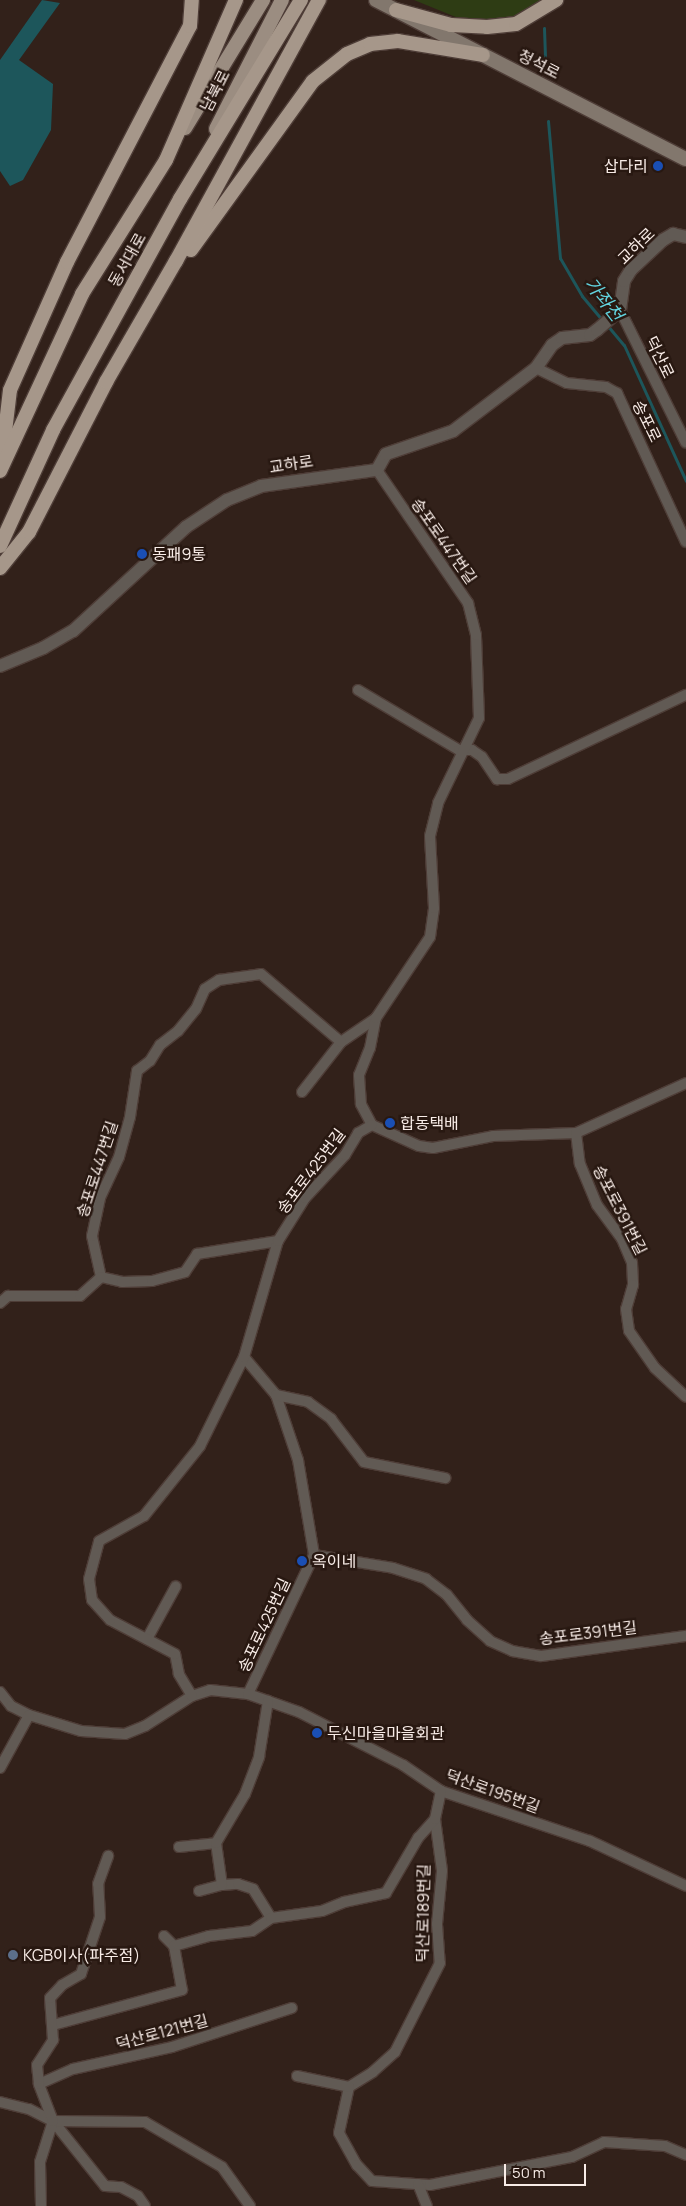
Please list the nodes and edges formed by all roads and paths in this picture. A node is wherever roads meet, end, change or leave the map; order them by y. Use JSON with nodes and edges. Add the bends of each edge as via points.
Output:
{"nodes":[{"id":1,"x":192,"y":0,"type":"edge"},
{"id":2,"x":236,"y":0,"type":"edge"},
{"id":3,"x":263,"y":0,"type":"edge"},
{"id":4,"x":282,"y":0,"type":"edge"},
{"id":5,"x":376,"y":0,"type":"edge"},
{"id":6,"x":556,"y":0,"type":"edge"},
{"id":7,"x":300,"y":2,"type":"edge"},
{"id":8,"x":316,"y":6,"type":"edge"},
{"id":9,"x":396,"y":10,"type":"junction"},
{"id":10,"x":483,"y":55,"type":"junction"},
{"id":11,"x":686,"y":159,"type":"edge"},
{"id":12,"x":166,"y":160,"type":"junction"},
{"id":13,"x":180,"y":199,"type":"junction"},
{"id":14,"x":686,"y":237,"type":"edge"},
{"id":15,"x":149,"y":308,"type":"junction"},
{"id":16,"x":620,"y":310,"type":"junction"},
{"id":17,"x":536,"y":368,"type":"junction"},
{"id":18,"x":686,"y":443,"type":"edge"},
{"id":19,"x":0,"y":470,"type":"edge"},
{"id":20,"x":377,"y":470,"type":"junction"},
{"id":21,"x":686,"y":542,"type":"edge"},
{"id":22,"x":0,"y":546,"type":"edge"},
{"id":23,"x":0,"y":568,"type":"edge"},
{"id":24,"x":0,"y":666,"type":"edge"},
{"id":25,"x":358,"y":690,"type":"dead end"},
{"id":26,"x":686,"y":695,"type":"edge"},
{"id":27,"x":464,"y":750,"type":"junction"},
{"id":28,"x":376,"y":1018,"type":"junction"},
{"id":29,"x":341,"y":1042,"type":"junction"},
{"id":30,"x":686,"y":1083,"type":"edge"},
{"id":31,"x":302,"y":1092,"type":"dead end"},
{"id":32,"x":372,"y":1125,"type":"junction"},
{"id":33,"x":576,"y":1133,"type":"junction"},
{"id":34,"x":278,"y":1241,"type":"junction"},
{"id":35,"x":101,"y":1277,"type":"junction"},
{"id":36,"x":0,"y":1303,"type":"edge"},
{"id":37,"x":244,"y":1357,"type":"junction"},
{"id":38,"x":276,"y":1395,"type":"junction"},
{"id":39,"x":686,"y":1397,"type":"edge"},
{"id":40,"x":445,"y":1478,"type":"dead end"},
{"id":41,"x":314,"y":1555,"type":"junction"},
{"id":42,"x":176,"y":1586,"type":"dead end"},
{"id":43,"x":686,"y":1636,"type":"edge"},
{"id":44,"x":147,"y":1640,"type":"junction"},
{"id":45,"x":0,"y":1692,"type":"edge"},
{"id":46,"x":248,"y":1694,"type":"junction"},
{"id":47,"x":192,"y":1696,"type":"junction"},
{"id":48,"x":268,"y":1701,"type":"junction"},
{"id":49,"x":29,"y":1715,"type":"junction"},
{"id":50,"x":0,"y":1768,"type":"edge"},
{"id":51,"x":441,"y":1791,"type":"junction"},
{"id":52,"x":435,"y":1819,"type":"junction"},
{"id":53,"x":216,"y":1843,"type":"junction"},
{"id":54,"x":180,"y":1847,"type":"dead end"},
{"id":55,"x":108,"y":1856,"type":"dead end"},
{"id":56,"x":222,"y":1885,"type":"junction"},
{"id":57,"x":686,"y":1886,"type":"edge"},
{"id":58,"x":199,"y":1891,"type":"dead end"},
{"id":59,"x":271,"y":1918,"type":"junction"},
{"id":60,"x":164,"y":1936,"type":"dead end"},
{"id":61,"x":174,"y":1946,"type":"junction"},
{"id":62,"x":292,"y":2008,"type":"dead end"},
{"id":63,"x":53,"y":2025,"type":"junction"},
{"id":64,"x":297,"y":2076,"type":"dead end"},
{"id":65,"x":39,"y":2084,"type":"junction"},
{"id":66,"x":349,"y":2087,"type":"junction"},
{"id":67,"x":0,"y":2102,"type":"edge"},
{"id":68,"x":53,"y":2121,"type":"junction"},
{"id":69,"x":686,"y":2155,"type":"edge"},
{"id":70,"x":418,"y":2184,"type":"junction"},
{"id":71,"x":41,"y":2206,"type":"edge"},
{"id":72,"x":145,"y":2206,"type":"edge"},
{"id":73,"x":250,"y":2206,"type":"edge"},
{"id":74,"x":427,"y":2206,"type":"edge"}],
"edges":[{"from":1,"to":19,"type":"highway","via":[[190,26],[67,262],[10,390]]},
{"from":2,"to":12,"type":"highway","name":"동서대로"},
{"from":3,"to":12,"type":"main road","name":"남북로"},
{"from":4,"to":13,"type":"main road","name":"남북로"},
{"from":5,"to":9,"type":"main road","name":"청석로"},
{"from":6,"to":9,"type":"highway","via":[[516,24],[487,27],[451,25]]},
{"from":7,"to":13,"type":"highway","name":"동서대로"},
{"from":8,"to":15,"type":"highway"},
{"from":9,"to":10,"type":"main road","name":"청석로"},
{"from":10,"to":11,"type":"main road","name":"청석로"},
{"from":10,"to":15,"type":"highway","via":[[398,41],[370,44],[347,54],[313,81]]},
{"from":12,"to":19,"type":"highway","name":"동서대로","via":[[82,294]]},
{"from":13,"to":22,"type":"highway","name":"동서대로","via":[[53,430]]},
{"from":14,"to":16,"type":"street","name":"교하로","via":[[673,234],[663,240],[631,270],[624,281]]},
{"from":15,"to":23,"type":"highway","via":[[106,382],[29,532]]},
{"from":16,"to":17,"type":"street","via":[[590,335],[572,334],[562,338],[552,345]]},
{"from":16,"to":18,"type":"street","name":"덕산로"},
{"from":17,"to":20,"type":"street","via":[[453,431],[386,454]]},
{"from":17,"to":21,"type":"street","name":"송포로","via":[[567,383],[606,387],[617,394]]},
{"from":20,"to":24,"type":"street","name":"교하로","via":[[261,486],[214,507],[186,527],[73,631]]},
{"from":20,"to":27,"type":"street","name":"송포로447번길","via":[[468,602],[476,635],[479,718]]},
{"from":25,"to":27,"type":"street"},
{"from":26,"to":27,"type":"street","via":[[508,779],[498,779],[482,757],[472,750]]},
{"from":27,"to":28,"type":"street","name":"송포로447번길","via":[[438,803],[430,836],[434,908],[430,937]]},
{"from":28,"to":29,"type":"street","name":"송포로447번길"},
{"from":28,"to":32,"type":"street","name":"송포로447번길","via":[[370,1048],[359,1075],[361,1104]]},
{"from":29,"to":31,"type":"street","name":"송포로447번길"},
{"from":29,"to":35,"type":"street","name":"송포로447번길","via":[[261,974],[219,980],[205,989],[196,1009],[178,1031],[160,1045],[150,1061],[137,1071],[130,1117],[119,1157],[100,1198],[92,1236]]},
{"from":30,"to":33,"type":"street"},
{"from":32,"to":33,"type":"street","via":[[419,1146],[433,1148],[493,1136]]},
{"from":32,"to":34,"type":"street","name":"송포로425번길","via":[[358,1133],[345,1155],[305,1198]]},
{"from":33,"to":39,"type":"street","name":"송포로391번길","via":[[580,1164],[597,1205],[622,1239],[632,1263],[633,1285],[626,1309],[629,1331],[655,1368]]},
{"from":34,"to":35,"type":"street","via":[[197,1254],[185,1272],[152,1281],[122,1282]]},
{"from":34,"to":37,"type":"street","name":"송포로425번길"},
{"from":35,"to":36,"type":"street","via":[[80,1296],[8,1296]]},
{"from":37,"to":38,"type":"street"},
{"from":37,"to":44,"type":"street","name":"송포로425번길","via":[[200,1446],[144,1516],[99,1541],[88,1579],[92,1600],[110,1620]]},
{"from":38,"to":40,"type":"street","via":[[308,1402],[331,1419],[364,1462]]},
{"from":38,"to":41,"type":"street","via":[[298,1460]]},
{"from":41,"to":43,"type":"street","name":"송포로391번길","via":[[385,1566],[426,1579],[447,1595],[466,1620],[490,1641],[512,1651],[541,1656]]},
{"from":41,"to":46,"type":"street","name":"송포로425번길"},
{"from":42,"to":44,"type":"street"},
{"from":44,"to":47,"type":"street","name":"송포로425번길","via":[[175,1654],[179,1674]]},
{"from":45,"to":49,"type":"street","name":"덕산로195번길","via":[[11,1706]]},
{"from":46,"to":47,"type":"street","name":"덕산로195번길","via":[[210,1690]]},
{"from":46,"to":48,"type":"street","name":"덕산로195번길"},
{"from":47,"to":49,"type":"street","name":"덕산로195번길","via":[[145,1726],[125,1734],[81,1731]]},
{"from":48,"to":51,"type":"street","name":"덕산로195번길","via":[[299,1712],[386,1756]]},
{"from":48,"to":53,"type":"street","via":[[259,1757],[245,1794]]},
{"from":49,"to":50,"type":"street"},
{"from":51,"to":52,"type":"street"},
{"from":51,"to":57,"type":"street","name":"덕산로195번길","via":[[590,1841]]},
{"from":52,"to":59,"type":"street","via":[[418,1838],[386,1892],[322,1911]]},
{"from":52,"to":66,"type":"street","name":"덕산로189번길","via":[[442,1872],[437,1924],[440,1963],[395,2052],[373,2072]]},
{"from":53,"to":54,"type":"street"},
{"from":53,"to":56,"type":"street"},
{"from":55,"to":63,"type":"street","via":[[98,1884],[100,1917],[81,1974],[62,1985],[50,1998]]},
{"from":56,"to":58,"type":"street"},
{"from":56,"to":59,"type":"street","via":[[238,1884],[253,1889]]},
{"from":59,"to":61,"type":"street","via":[[252,1931],[209,1936]]},
{"from":60,"to":61,"type":"street"},
{"from":61,"to":63,"type":"street","via":[[182,1990]]},
{"from":62,"to":65,"type":"street","name":"덕산로121번길","via":[[172,2047],[73,2069]]},
{"from":63,"to":65,"type":"street","via":[[53,2040],[37,2065]]},
{"from":64,"to":66,"type":"street"},
{"from":65,"to":68,"type":"street"},
{"from":66,"to":70,"type":"street","via":[[339,2133],[357,2165],[372,2181]]},
{"from":67,"to":68,"type":"street","via":[[29,2109]]},
{"from":68,"to":71,"type":"street","via":[[40,2162]]},
{"from":68,"to":72,"type":"street","via":[[105,2186],[130,2192]]},
{"from":68,"to":73,"type":"street","via":[[145,2122],[153,2125],[222,2167]]},
{"from":69,"to":70,"type":"street","via":[[665,2146],[604,2142],[572,2157],[486,2176]]},
{"from":70,"to":74,"type":"street"}]}
